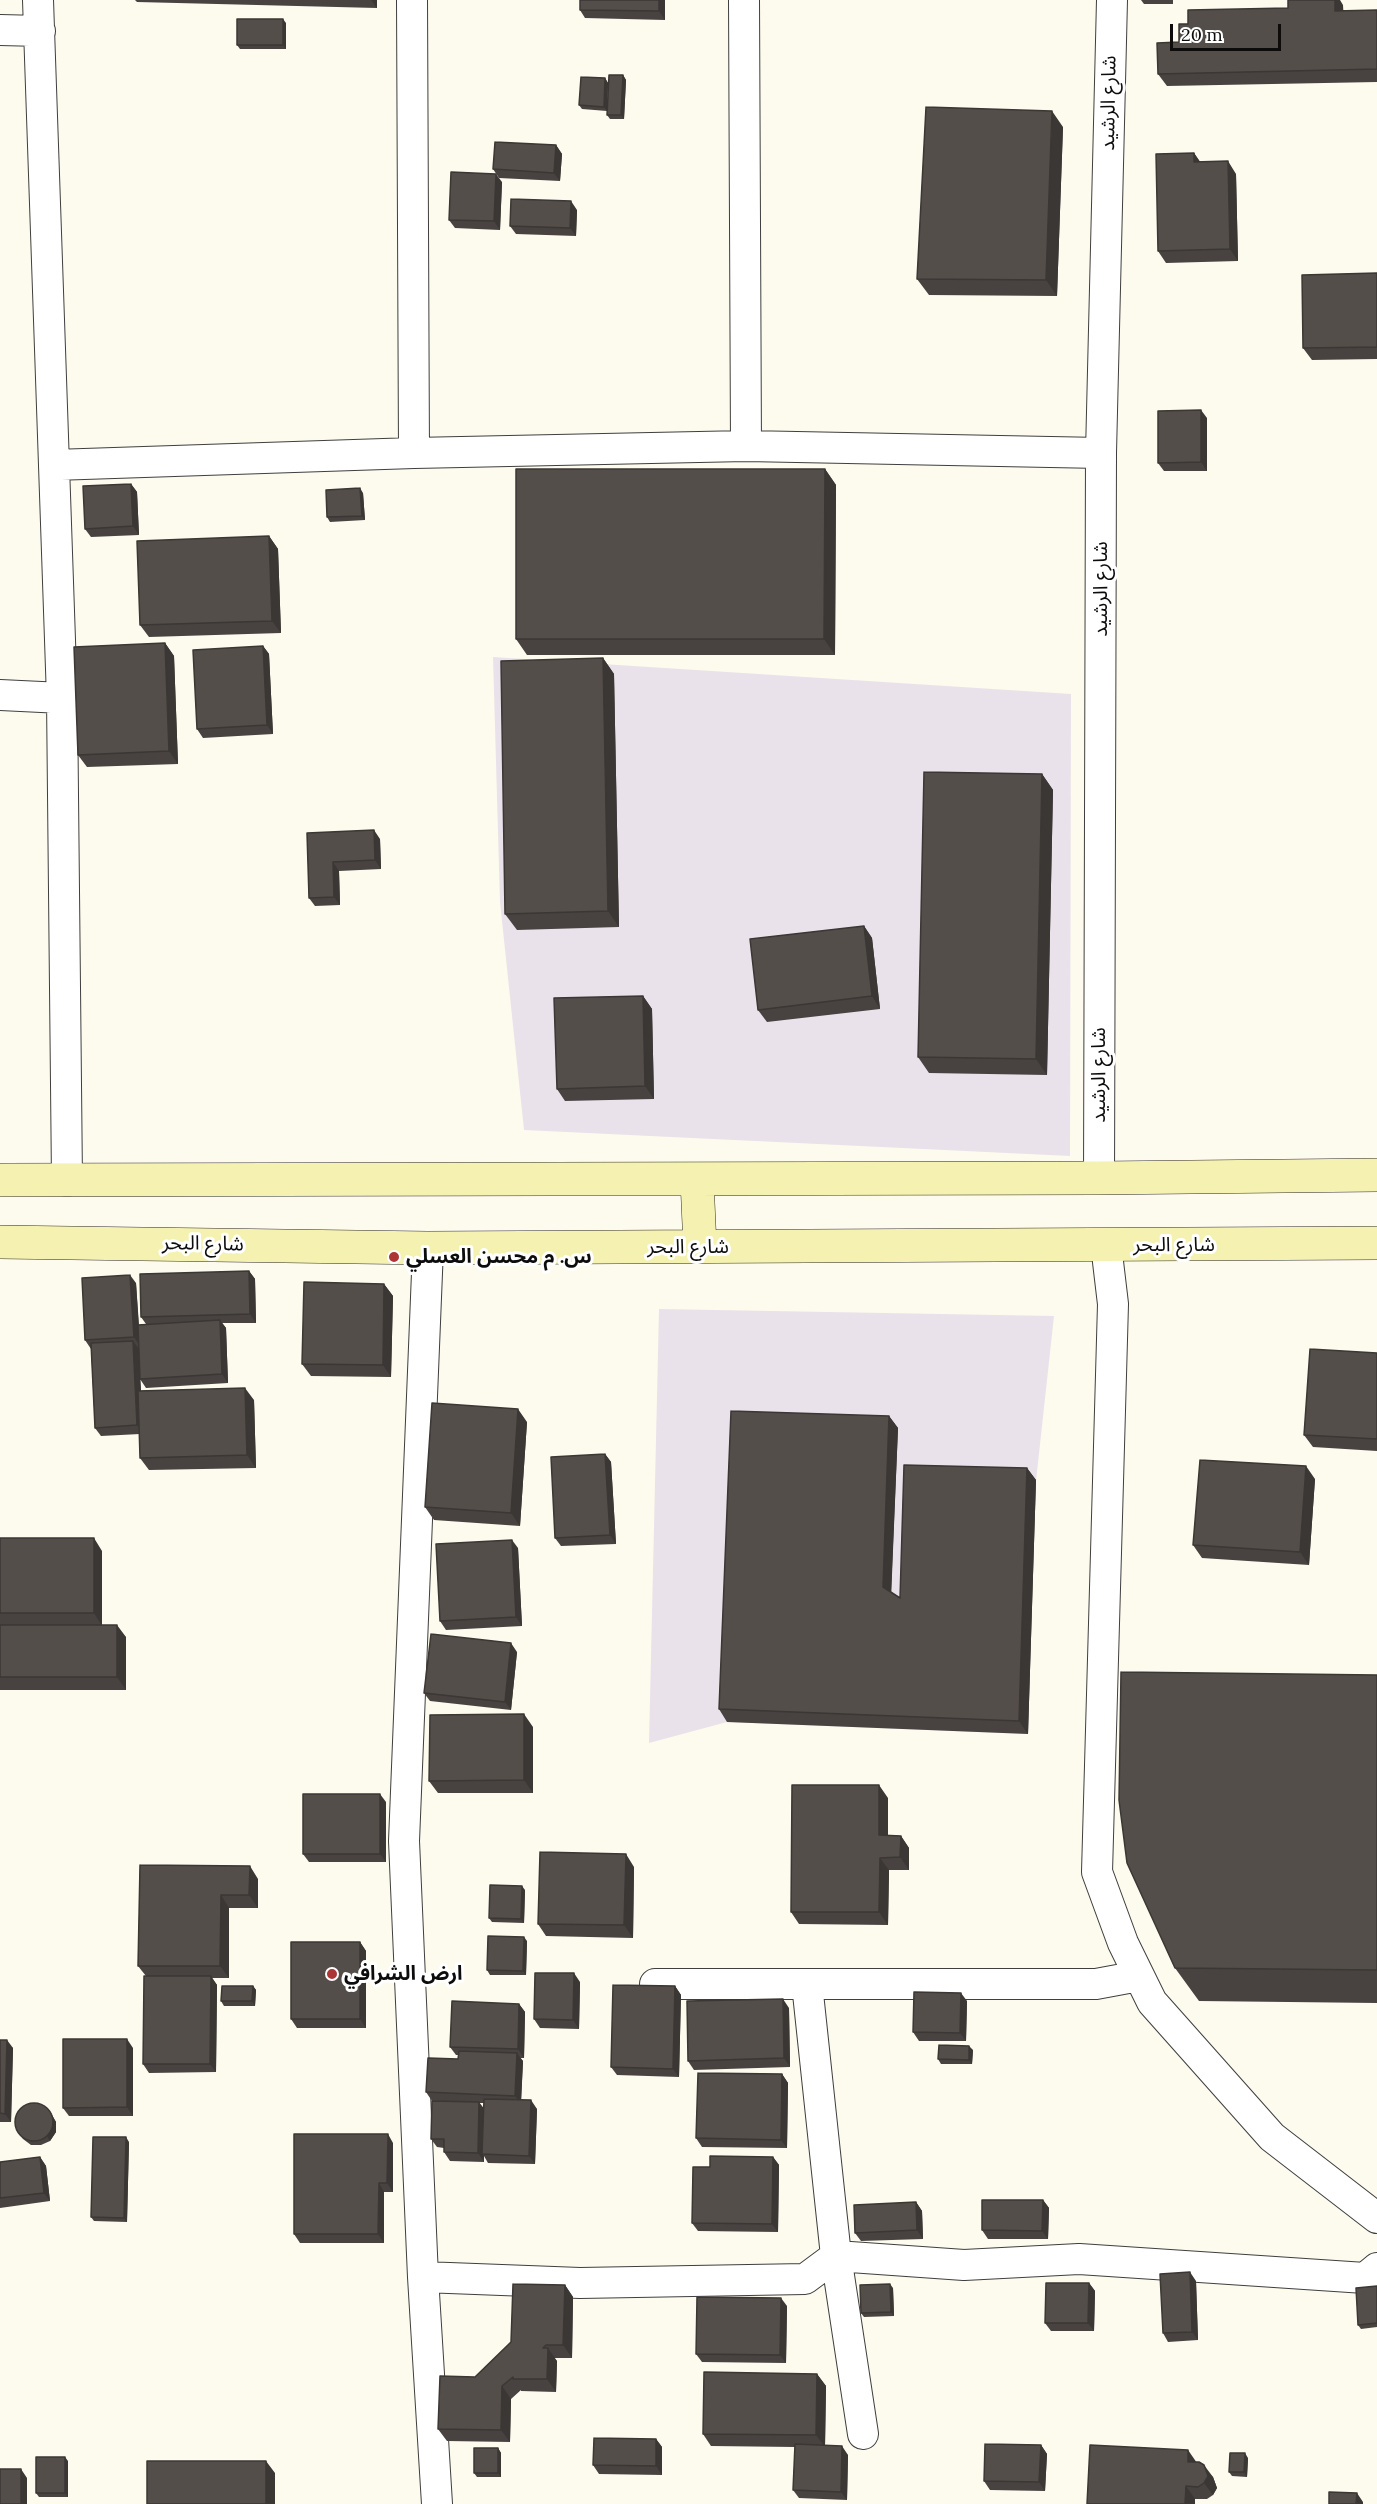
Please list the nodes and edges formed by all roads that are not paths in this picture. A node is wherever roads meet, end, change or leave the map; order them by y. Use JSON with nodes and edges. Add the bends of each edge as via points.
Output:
{"nodes":[{"id":1,"x":38,"y":0,"type":"edge"},
{"id":2,"x":412,"y":0,"type":"edge"},
{"id":3,"x":744,"y":0,"type":"edge"},
{"id":4,"x":1112,"y":0,"type":"edge"},
{"id":5,"x":0,"y":30,"type":"edge"},
{"id":6,"x":40,"y":31,"type":"junction"},
{"id":7,"x":746,"y":446,"type":"junction"},
{"id":8,"x":414,"y":453,"type":"junction"},
{"id":9,"x":1101,"y":453,"type":"junction"},
{"id":10,"x":54,"y":465,"type":"junction"},
{"id":11,"x":0,"y":695,"type":"edge"},
{"id":12,"x":62,"y":698,"type":"junction"},
{"id":13,"x":1377,"y":1175,"type":"edge"},
{"id":14,"x":1099,"y":1179,"type":"junction"},
{"id":15,"x":0,"y":1180,"type":"edge"},
{"id":16,"x":67,"y":1180,"type":"junction"},
{"id":17,"x":697,"y":1180,"type":"junction"},
{"id":18,"x":0,"y":1242,"type":"edge"},
{"id":19,"x":1377,"y":1243,"type":"edge"},
{"id":20,"x":1106,"y":1245,"type":"junction"},
{"id":21,"x":700,"y":1247,"type":"junction"},
{"id":22,"x":429,"y":1248,"type":"junction"},
{"id":23,"x":1139,"y":1976,"type":"junction"},
{"id":24,"x":654,"y":1984,"type":"edge"},
{"id":25,"x":807,"y":1984,"type":"junction"},
{"id":26,"x":1377,"y":2218,"type":"edge"},
{"id":27,"x":836,"y":2256,"type":"junction"},
{"id":28,"x":1377,"y":2268,"type":"edge"},
{"id":29,"x":423,"y":2277,"type":"junction"},
{"id":30,"x":863,"y":2434,"type":"dead end"},
{"id":31,"x":437,"y":2504,"type":"edge"}],
"edges":[{"from":1,"to":6,"type":"street"},
{"from":2,"to":8,"type":"street"},
{"from":3,"to":7,"type":"street"},
{"from":4,"to":9,"type":"street","name":"شارع الرشيد"},
{"from":5,"to":6,"type":"street"},
{"from":6,"to":10,"type":"street"},
{"from":7,"to":8,"type":"street"},
{"from":7,"to":9,"type":"street"},
{"from":8,"to":10,"type":"street"},
{"from":9,"to":14,"type":"street","name":"شارع الرشيد"},
{"from":10,"to":12,"type":"street"},
{"from":11,"to":12,"type":"street"},
{"from":12,"to":16,"type":"street"},
{"from":13,"to":14,"type":"main road"},
{"from":14,"to":17,"type":"main road"},
{"from":15,"to":16,"type":"main road"},
{"from":16,"to":17,"type":"main road"},
{"from":17,"to":21,"type":"main road"},
{"from":18,"to":22,"type":"main road","name":"شارع البحر"},
{"from":19,"to":20,"type":"main road","name":"شارع البحر"},
{"from":20,"to":21,"type":"main road","name":"شارع البحر"},
{"from":20,"to":23,"type":"street","via":[[1113,1304],[1114,1677],[1097,1872]]},
{"from":21,"to":22,"type":"main road","name":"شارع البحر"},
{"from":22,"to":29,"type":"street","via":[[404,1841]]},
{"from":23,"to":25,"type":"street","via":[[1096,1984]]},
{"from":23,"to":26,"type":"street","via":[[1152,2002],[1272,2137]]},
{"from":24,"to":25,"type":"street"},
{"from":25,"to":27,"type":"street"},
{"from":27,"to":28,"type":"street","via":[[964,2265],[1079,2259],[1365,2278]]},
{"from":27,"to":29,"type":"street","via":[[805,2279],[580,2283]]},
{"from":27,"to":30,"type":"street"},
{"from":29,"to":31,"type":"street"}]}
